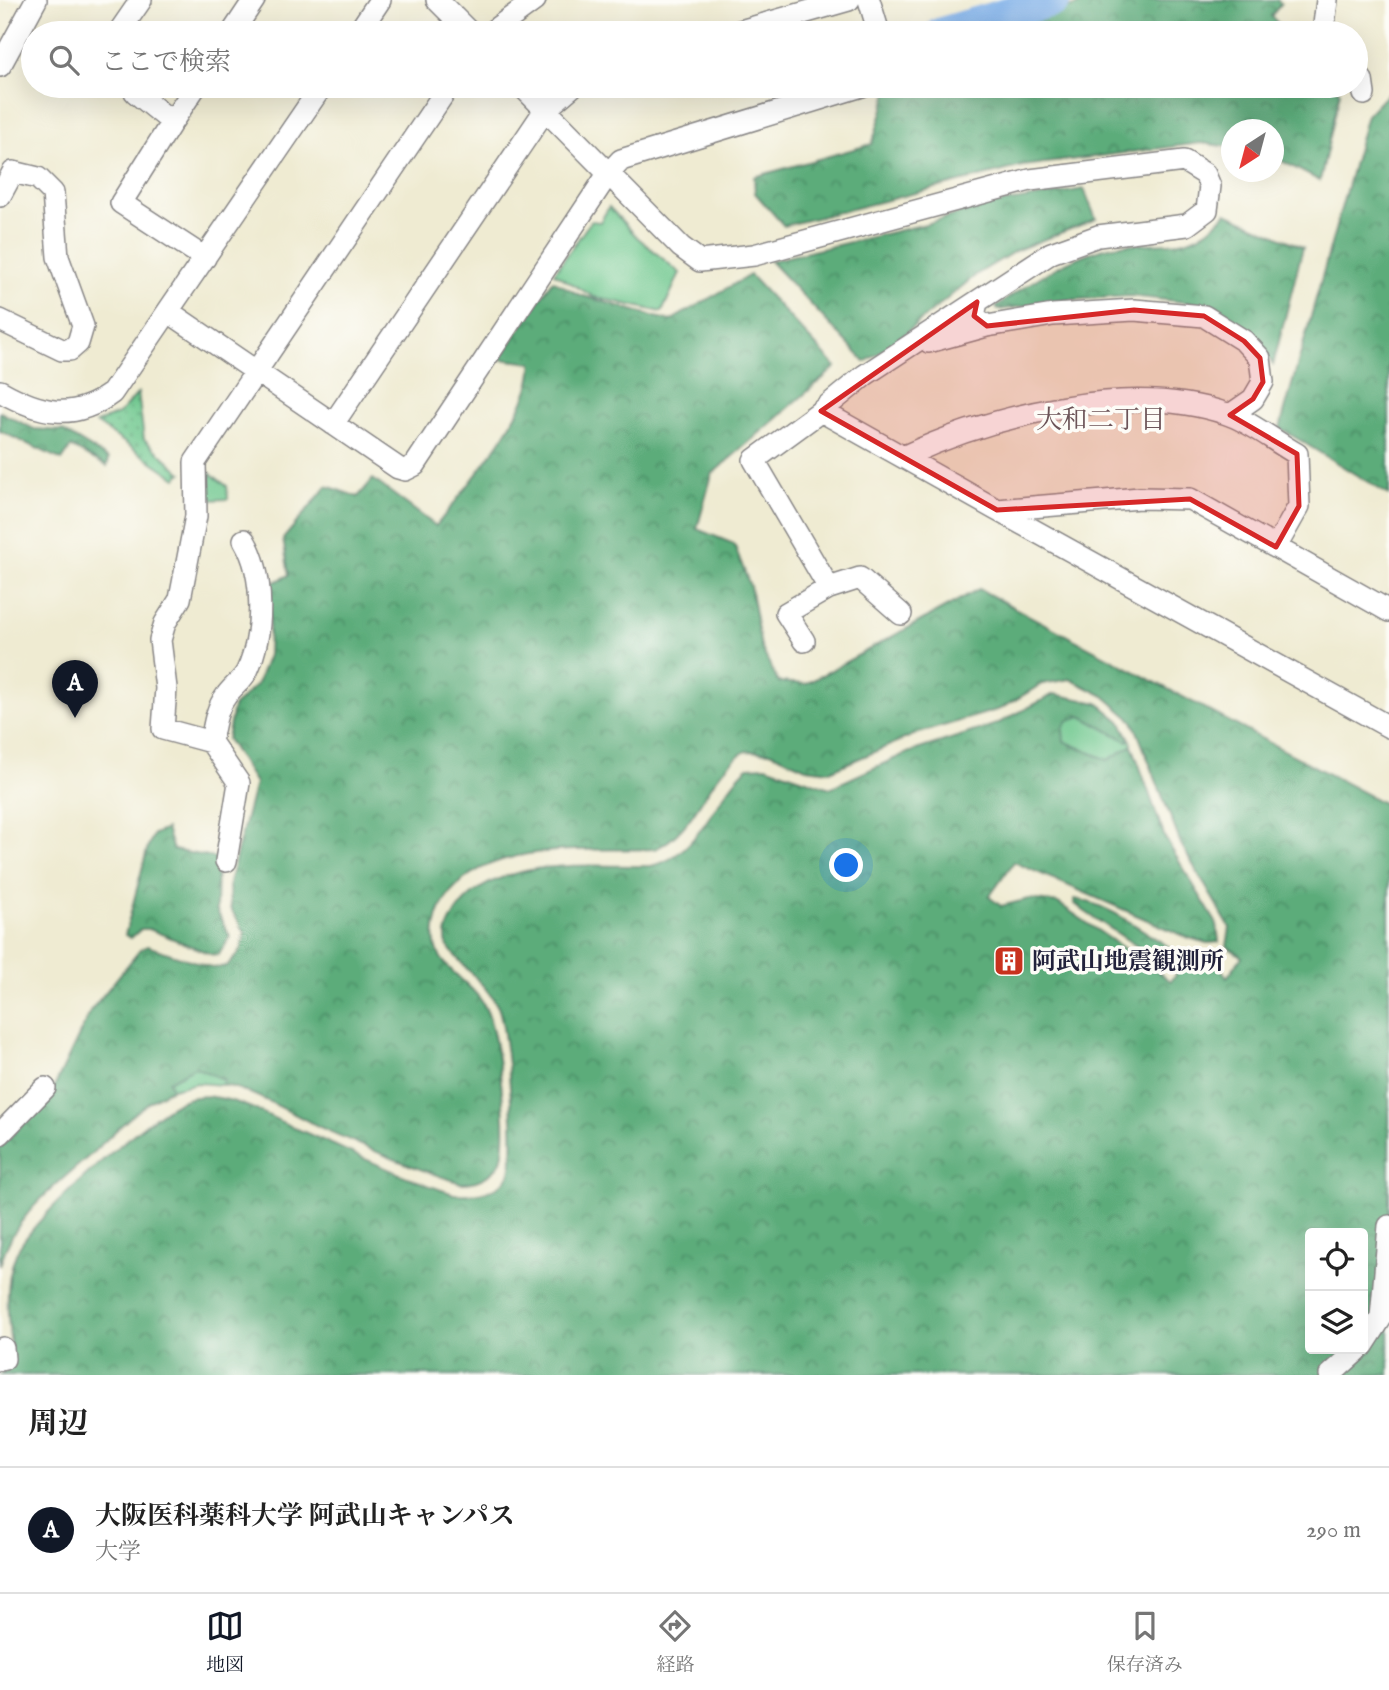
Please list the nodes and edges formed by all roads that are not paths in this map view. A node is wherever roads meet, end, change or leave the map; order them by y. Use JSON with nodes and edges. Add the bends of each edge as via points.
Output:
{"nodes":[{"id":1,"x":36,"y":0,"type":"edge"},
{"id":2,"x":141,"y":0,"type":"edge"},
{"id":3,"x":254,"y":0,"type":"edge"},
{"id":4,"x":380,"y":0,"type":"edge"},
{"id":5,"x":437,"y":0,"type":"edge"},
{"id":6,"x":535,"y":0,"type":"edge"},
{"id":7,"x":849,"y":0,"type":"edge"},
{"id":8,"x":869,"y":0,"type":"edge"},
{"id":9,"x":1327,"y":0,"type":"edge"},
{"id":10,"x":25,"y":21,"type":"edge"},
{"id":11,"x":127,"y":21,"type":"edge"},
{"id":12,"x":240,"y":21,"type":"edge"},
{"id":13,"x":366,"y":21,"type":"edge"},
{"id":14,"x":458,"y":21,"type":"edge"},
{"id":15,"x":506,"y":21,"type":"edge"},
{"id":16,"x":775,"y":21,"type":"edge"},
{"id":17,"x":875,"y":21,"type":"edge"},
{"id":18,"x":1324,"y":21,"type":"edge"},
{"id":19,"x":21,"y":28,"type":"edge"},
{"id":20,"x":0,"y":66,"type":"edge"},
{"id":21,"x":142,"y":98,"type":"edge"},
{"id":22,"x":188,"y":98,"type":"edge"},
{"id":23,"x":314,"y":98,"type":"edge"},
{"id":24,"x":441,"y":98,"type":"edge"},
{"id":25,"x":534,"y":98,"type":"edge"},
{"id":26,"x":559,"y":98,"type":"edge"},
{"id":27,"x":822,"y":98,"type":"edge"},
{"id":28,"x":545,"y":110,"type":"junction"},
{"id":29,"x":172,"y":122,"type":"junction"},
{"id":30,"x":608,"y":174,"type":"junction"},
{"id":31,"x":0,"y":196,"type":"edge"},
{"id":32,"x":205,"y":258,"type":"junction"},
{"id":33,"x":976,"y":302,"type":"junction"},
{"id":34,"x":169,"y":312,"type":"junction"},
{"id":35,"x":0,"y":320,"type":"edge"},
{"id":36,"x":987,"y":326,"type":"junction"},
{"id":37,"x":894,"y":356,"type":"junction"},
{"id":38,"x":254,"y":371,"type":"junction"},
{"id":39,"x":0,"y":391,"type":"edge"},
{"id":40,"x":821,"y":411,"type":"junction"},
{"id":41,"x":1230,"y":415,"type":"junction"},
{"id":42,"x":333,"y":424,"type":"junction"},
{"id":43,"x":905,"y":456,"type":"junction"},
{"id":44,"x":997,"y":510,"type":"junction"},
{"id":45,"x":244,"y":540,"type":"dead end"},
{"id":46,"x":1276,"y":547,"type":"junction"},
{"id":47,"x":829,"y":588,"type":"junction"},
{"id":48,"x":1389,"y":611,"type":"edge"},
{"id":49,"x":901,"y":614,"type":"dead end"},
{"id":50,"x":804,"y":641,"type":"dead end"},
{"id":51,"x":1389,"y":727,"type":"edge"},
{"id":52,"x":211,"y":741,"type":"junction"},
{"id":53,"x":226,"y":861,"type":"dead end"},
{"id":54,"x":45,"y":1088,"type":"dead end"},
{"id":55,"x":0,"y":1134,"type":"edge"},
{"id":56,"x":1389,"y":1226,"type":"edge"},
{"id":57,"x":1368,"y":1337,"type":"edge"},
{"id":58,"x":1353,"y":1354,"type":"edge"},
{"id":59,"x":1330,"y":1375,"type":"edge"}],
"edges":[{"from":1,"to":10,"type":"street"},
{"from":2,"to":11,"type":"street"},
{"from":3,"to":12,"type":"street"},
{"from":4,"to":13,"type":"street"},
{"from":5,"to":14,"type":"street"},
{"from":6,"to":15,"type":"street"},
{"from":7,"to":16,"type":"street"},
{"from":8,"to":17,"type":"street"},
{"from":9,"to":18,"type":"street"},
{"from":19,"to":20,"type":"street"},
{"from":21,"to":29,"type":"street"},
{"from":22,"to":29,"type":"street"},
{"from":23,"to":32,"type":"street"},
{"from":24,"to":38,"type":"street"},
{"from":25,"to":28,"type":"street"},
{"from":26,"to":28,"type":"street"},
{"from":27,"to":30,"type":"street","via":[[637,153],[621,160]]},
{"from":28,"to":30,"type":"street"},
{"from":28,"to":42,"type":"street"},
{"from":29,"to":32,"type":"street","via":[[121,203]]},
{"from":30,"to":33,"type":"street","via":[[700,261],[754,255],[1030,180],[1184,161],[1205,174],[1211,198],[1198,220],[1098,236],[1063,248]]},
{"from":30,"to":42,"type":"street","via":[[415,465],[398,468]]},
{"from":31,"to":35,"type":"street","via":[[13,172],[38,178],[53,193],[58,257],[83,326],[82,335],[70,350],[62,350]]},
{"from":32,"to":34,"type":"street"},
{"from":33,"to":36,"type":"street","via":[[974,316]]},
{"from":33,"to":37,"type":"street"},
{"from":34,"to":38,"type":"street"},
{"from":34,"to":39,"type":"street","via":[[118,387],[97,404],[70,412],[48,412]]},
{"from":36,"to":37,"type":"street","via":[[947,335]]},
{"from":36,"to":41,"type":"street","via":[[1053,315],[1134,310],[1204,316],[1244,341],[1271,380]]},
{"from":37,"to":40,"type":"street"},
{"from":38,"to":42,"type":"street"},
{"from":38,"to":52,"type":"street","via":[[195,462],[196,516],[183,587],[160,640],[166,688],[163,729]]},
{"from":40,"to":43,"type":"street"},
{"from":40,"to":47,"type":"street","via":[[754,460]]},
{"from":41,"to":43,"type":"street","via":[[1164,402],[1049,409],[949,435]]},
{"from":41,"to":46,"type":"street","via":[[1297,454],[1299,506]]},
{"from":43,"to":44,"type":"street"},
{"from":44,"to":46,"type":"street","via":[[1140,498],[1191,499]]},
{"from":44,"to":51,"type":"street"},
{"from":45,"to":52,"type":"street","via":[[256,568],[255,645],[243,677],[221,703]]},
{"from":46,"to":48,"type":"street"},
{"from":47,"to":49,"type":"street","via":[[860,579]]},
{"from":47,"to":50,"type":"street","via":[[786,613]]},
{"from":52,"to":53,"type":"street","via":[[239,783]]},
{"from":54,"to":55,"type":"street"},
{"from":56,"to":57,"type":"street","via":[[1381,1318]]},
{"from":58,"to":59,"type":"street"}]}
